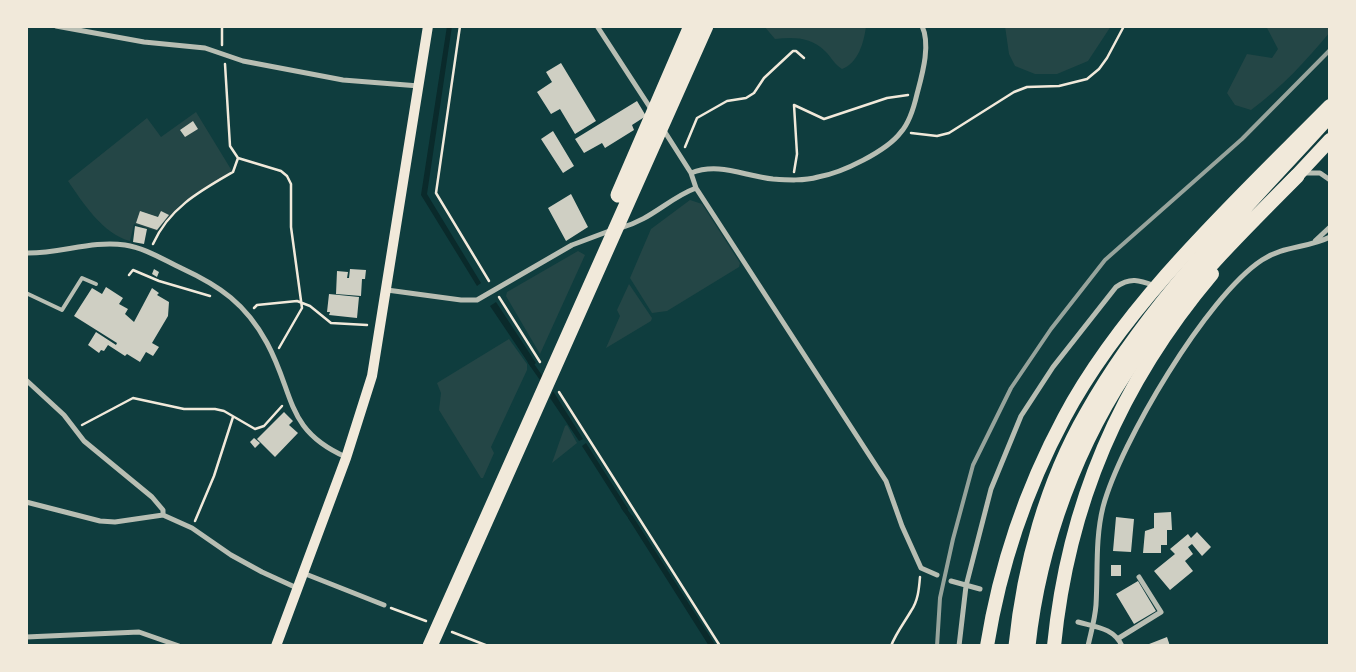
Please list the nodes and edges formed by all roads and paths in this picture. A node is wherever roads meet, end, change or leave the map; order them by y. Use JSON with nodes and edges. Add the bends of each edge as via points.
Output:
{"nodes":[{"id":1,"x":56,"y":26,"type":"edge"},
{"id":2,"x":222,"y":26,"type":"edge"},
{"id":3,"x":428,"y":26,"type":"edge"},
{"id":4,"x":597,"y":26,"type":"edge"},
{"id":5,"x":691,"y":26,"type":"edge"},
{"id":6,"x":706,"y":26,"type":"edge"},
{"id":7,"x":922,"y":26,"type":"edge"},
{"id":8,"x":1124,"y":26,"type":"edge"},
{"id":9,"x":223,"y":55,"type":"junction"},
{"id":10,"x":804,"y":58,"type":"dead end"},
{"id":11,"x":419,"y":86,"type":"junction"},
{"id":12,"x":917,"y":95,"type":"junction"},
{"id":13,"x":664,"y":106,"type":"junction"},
{"id":14,"x":1330,"y":106,"type":"edge"},
{"id":15,"x":1330,"y":115,"type":"edge"},
{"id":16,"x":901,"y":133,"type":"junction"},
{"id":17,"x":1330,"y":140,"type":"edge"},
{"id":18,"x":678,"y":153,"type":"junction"},
{"id":19,"x":238,"y":158,"type":"junction"},
{"id":20,"x":691,"y":173,"type":"junction"},
{"id":21,"x":1297,"y":176,"type":"junction"},
{"id":22,"x":793,"y":180,"type":"junction"},
{"id":23,"x":1330,"y":180,"type":"edge"},
{"id":24,"x":696,"y":188,"type":"junction"},
{"id":25,"x":1330,"y":227,"type":"edge"},
{"id":26,"x":1330,"y":237,"type":"edge"},
{"id":27,"x":1313,"y":243,"type":"junction"},
{"id":28,"x":150,"y":252,"type":"junction"},
{"id":29,"x":26,"y":253,"type":"edge"},
{"id":30,"x":129,"y":275,"type":"dead end"},
{"id":31,"x":96,"y":284,"type":"dead end"},
{"id":32,"x":1158,"y":286,"type":"junction"},
{"id":33,"x":387,"y":290,"type":"junction"},
{"id":34,"x":26,"y":293,"type":"edge"},
{"id":35,"x":215,"y":297,"type":"dead end"},
{"id":36,"x":302,"y":302,"type":"junction"},
{"id":37,"x":247,"y":314,"type":"junction"},
{"id":38,"x":367,"y":326,"type":"dead end"},
{"id":39,"x":274,"y":356,"type":"junction"},
{"id":40,"x":26,"y":380,"type":"edge"},
{"id":41,"x":290,"y":398,"type":"junction"},
{"id":42,"x":233,"y":417,"type":"junction"},
{"id":43,"x":74,"y":429,"type":"junction"},
{"id":44,"x":346,"y":458,"type":"junction"},
{"id":45,"x":26,"y":502,"type":"edge"},
{"id":46,"x":163,"y":515,"type":"junction"},
{"id":47,"x":192,"y":528,"type":"junction"},
{"id":48,"x":921,"y":568,"type":"junction"},
{"id":49,"x":304,"y":573,"type":"junction"},
{"id":50,"x":937,"y":575,"type":"dead end"},
{"id":51,"x":1139,"y":578,"type":"dead end"},
{"id":52,"x":951,"y":581,"type":"dead end"},
{"id":53,"x":966,"y":586,"type":"junction"},
{"id":54,"x":298,"y":589,"type":"junction"},
{"id":55,"x":980,"y":589,"type":"dead end"},
{"id":56,"x":1030,"y":594,"type":"junction"},
{"id":57,"x":384,"y":605,"type":"dead end"},
{"id":58,"x":1078,"y":622,"type":"dead end"},
{"id":59,"x":1092,"y":626,"type":"junction"},
{"id":60,"x":26,"y":637,"type":"edge"},
{"id":61,"x":1119,"y":638,"type":"junction"},
{"id":62,"x":178,"y":646,"type":"edge"},
{"id":63,"x":276,"y":646,"type":"edge"},
{"id":64,"x":419,"y":646,"type":"edge"},
{"id":65,"x":430,"y":646,"type":"edge"},
{"id":66,"x":892,"y":646,"type":"edge"},
{"id":67,"x":959,"y":646,"type":"edge"},
{"id":68,"x":986,"y":646,"type":"edge"},
{"id":69,"x":1016,"y":646,"type":"edge"},
{"id":70,"x":1028,"y":646,"type":"edge"},
{"id":71,"x":1054,"y":646,"type":"edge"},
{"id":72,"x":1088,"y":646,"type":"edge"},
{"id":73,"x":1122,"y":646,"type":"edge"}],
"edges":[{"from":1,"to":9,"type":"street","via":[[144,42],[205,48]]},
{"from":2,"to":9,"type":"path"},
{"from":3,"to":11,"type":"main road"},
{"from":4,"to":18,"type":"street"},
{"from":5,"to":13,"type":"highway"},
{"from":6,"to":13,"type":"highway"},
{"from":7,"to":12,"type":"street","via":[[926,39]]},
{"from":8,"to":16,"type":"path","via":[[1107,58],[1087,79],[1058,86],[1027,87],[1014,92],[949,133],[937,136]]},
{"from":9,"to":11,"type":"street","via":[[343,80]]},
{"from":9,"to":19,"type":"path","via":[[230,146]]},
{"from":10,"to":18,"type":"path","via":[[793,51],[764,78],[754,93],[746,98],[727,101],[697,118],[683,151]]},
{"from":11,"to":33,"type":"main road"},
{"from":12,"to":16,"type":"street"},
{"from":12,"to":22,"type":"path","via":[[887,98],[824,119],[794,105],[797,154]]},
{"from":13,"to":64,"type":"highway"},
{"from":13,"to":65,"type":"highway"},
{"from":14,"to":32,"type":"highway","via":[[1223,214]]},
{"from":15,"to":56,"type":"highway","via":[[1186,276],[1105,382],[1070,447],[1043,516]]},
{"from":16,"to":22,"type":"street","via":[[890,144],[835,172]]},
{"from":17,"to":21,"type":"highway"},
{"from":18,"to":20,"type":"street"},
{"from":19,"to":28,"type":"path","via":[[233,172],[194,195],[172,214]]},
{"from":19,"to":36,"type":"path","via":[[280,171],[289,180],[291,227]]},
{"from":20,"to":22,"type":"street","via":[[710,168]]},
{"from":20,"to":24,"type":"street"},
{"from":21,"to":23,"type":"street","via":[[1313,172]]},
{"from":21,"to":56,"type":"highway","via":[[1195,284],[1136,356],[1115,388],[1067,487]]},
{"from":21,"to":71,"type":"highway","via":[[1203,285],[1151,356],[1128,394],[1091,474],[1077,518],[1057,610]]},
{"from":24,"to":33,"type":"street","via":[[684,192],[645,219],[572,245],[477,300]]},
{"from":24,"to":48,"type":"street","via":[[886,481]]},
{"from":25,"to":27,"type":"street"},
{"from":26,"to":27,"type":"street"},
{"from":27,"to":59,"type":"street","via":[[1278,251],[1245,273],[1189,342],[1157,391],[1120,463],[1103,507]]},
{"from":28,"to":29,"type":"street","via":[[115,244]]},
{"from":28,"to":37,"type":"street","via":[[220,287]]},
{"from":30,"to":35,"type":"path","via":[[133,270]]},
{"from":31,"to":34,"type":"lane","via":[[82,278],[62,310]]},
{"from":32,"to":53,"type":"street","via":[[1136,279],[1125,280],[1116,287],[1048,375],[1021,416],[991,489]]},
{"from":32,"to":68,"type":"highway","via":[[1106,353],[1064,417],[1018,523],[1000,582]]},
{"from":33,"to":44,"type":"main road","via":[[372,376]]},
{"from":36,"to":37,"type":"path","via":[[258,305]]},
{"from":36,"to":38,"type":"path","via":[[331,322]]},
{"from":36,"to":39,"type":"path","via":[[301,310]]},
{"from":37,"to":39,"type":"street"},
{"from":39,"to":41,"type":"street"},
{"from":40,"to":43,"type":"street","via":[[64,415]]},
{"from":41,"to":42,"type":"path","via":[[260,429]]},
{"from":41,"to":44,"type":"street","via":[[299,420],[311,437]]},
{"from":42,"to":43,"type":"path","via":[[215,409],[184,409],[133,398]]},
{"from":42,"to":47,"type":"path","via":[[214,476]]},
{"from":43,"to":46,"type":"street","via":[[84,441],[152,496],[163,510]]},
{"from":44,"to":49,"type":"main road"},
{"from":45,"to":46,"type":"street","via":[[100,521]]},
{"from":46,"to":47,"type":"street"},
{"from":47,"to":54,"type":"street","via":[[239,559]]},
{"from":48,"to":50,"type":"street"},
{"from":48,"to":66,"type":"path","via":[[918,595]]},
{"from":49,"to":54,"type":"main road"},
{"from":49,"to":57,"type":"street"},
{"from":51,"to":61,"type":"street","via":[[1160,612]]},
{"from":52,"to":53,"type":"street"},
{"from":53,"to":55,"type":"street"},
{"from":53,"to":67,"type":"street"},
{"from":54,"to":63,"type":"main road"},
{"from":56,"to":69,"type":"highway"},
{"from":56,"to":70,"type":"highway"},
{"from":58,"to":59,"type":"street"},
{"from":59,"to":61,"type":"street","via":[[1110,631]]},
{"from":59,"to":72,"type":"street"},
{"from":60,"to":62,"type":"street","via":[[139,632]]},
{"from":61,"to":73,"type":"street"}]}
